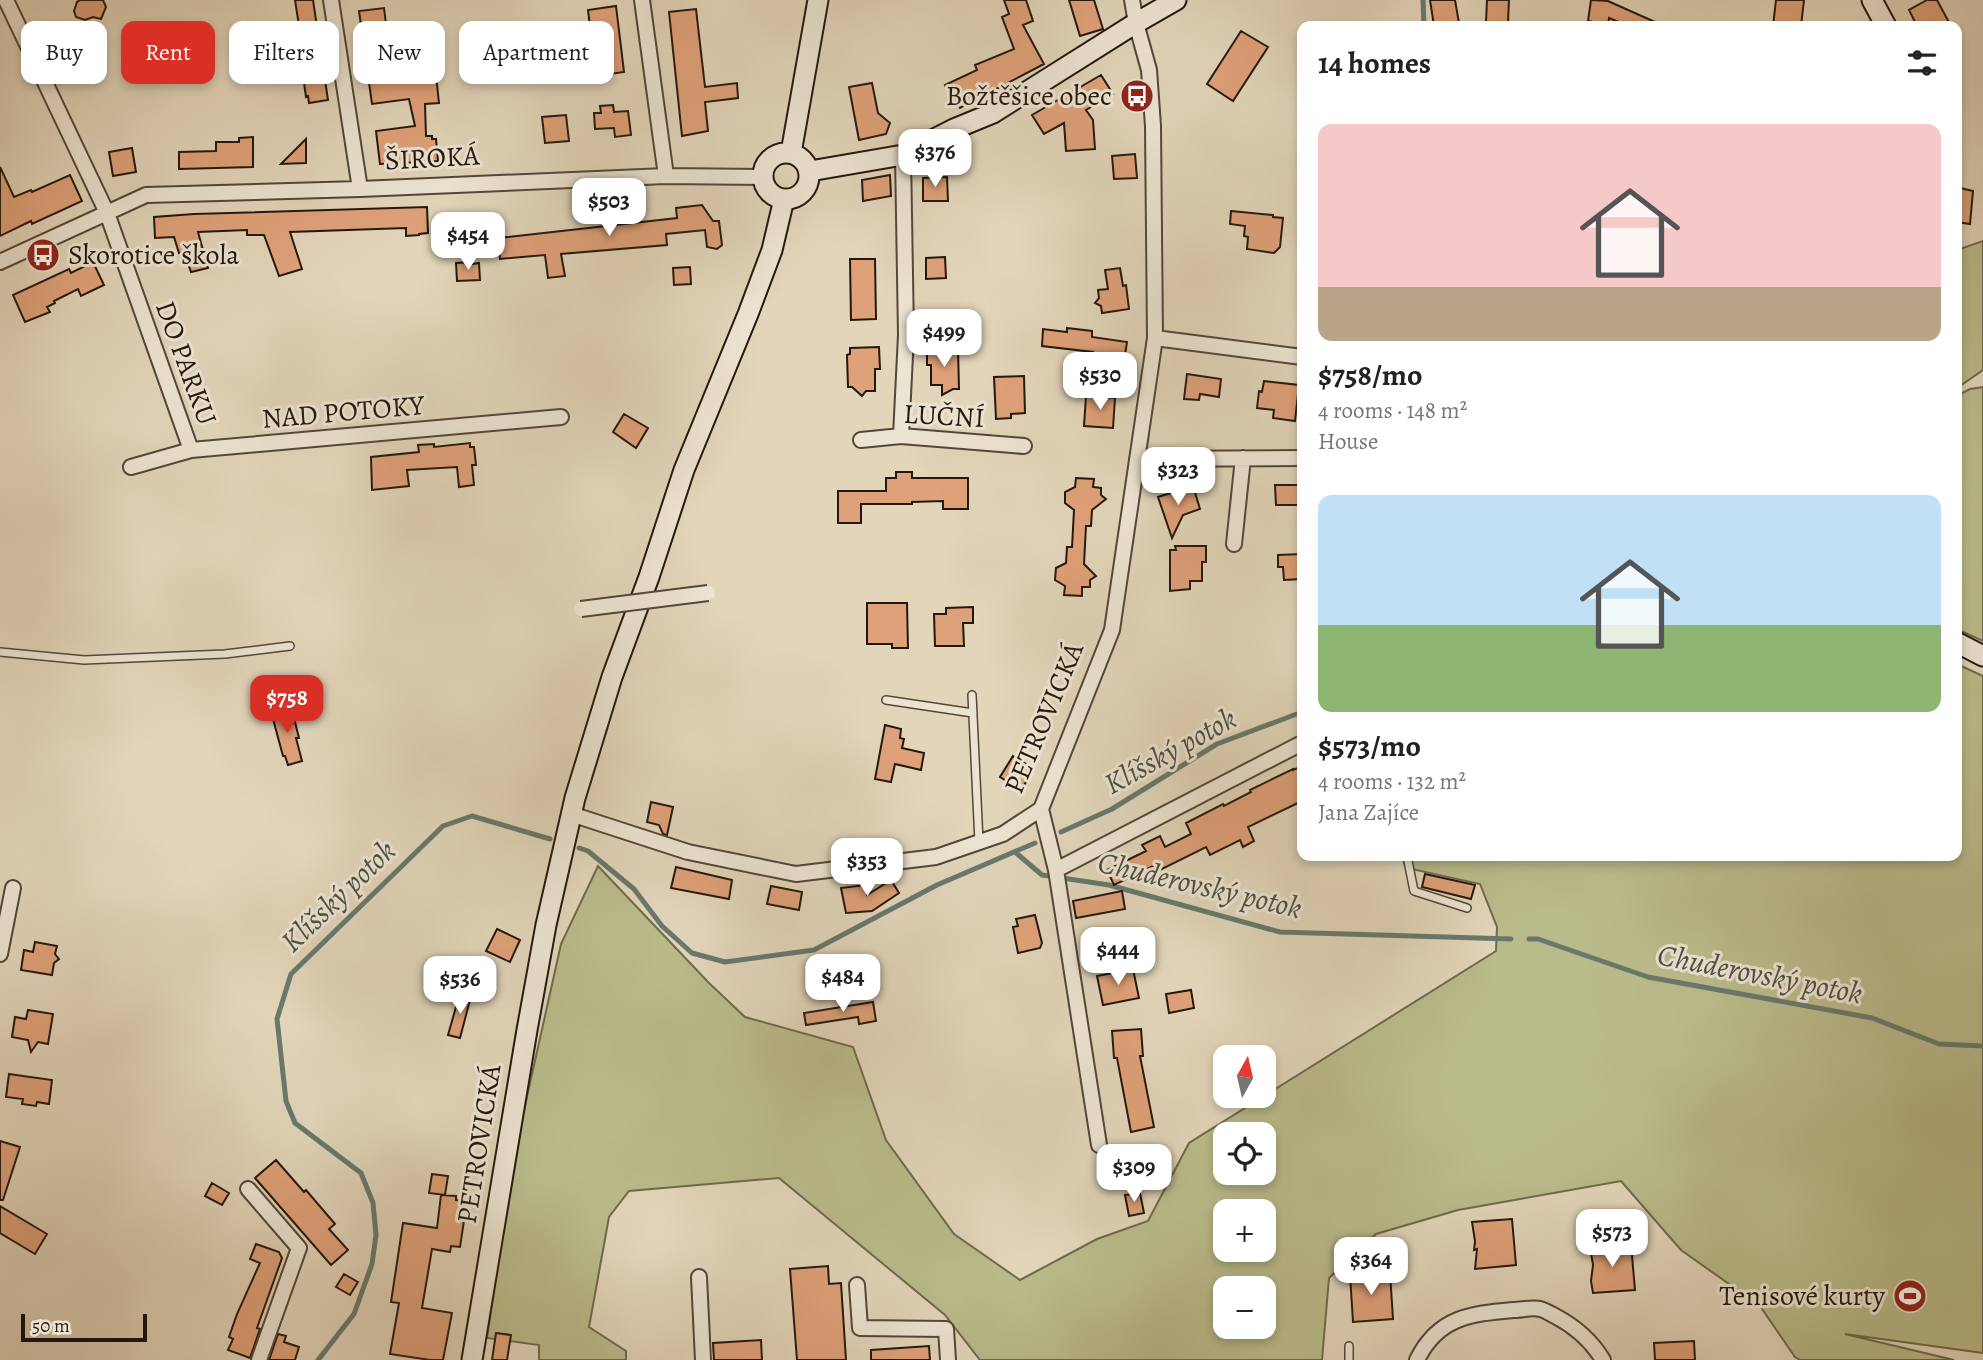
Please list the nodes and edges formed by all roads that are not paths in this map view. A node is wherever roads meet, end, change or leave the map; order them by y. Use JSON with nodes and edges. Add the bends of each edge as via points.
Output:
{"nodes":[{"id":1,"x":6,"y":0,"type":"edge"},
{"id":2,"x":331,"y":0,"type":"edge"},
{"id":3,"x":642,"y":0,"type":"edge"},
{"id":4,"x":818,"y":0,"type":"edge"},
{"id":5,"x":1132,"y":0,"type":"edge"},
{"id":6,"x":1176,"y":0,"type":"edge"},
{"id":7,"x":1872,"y":0,"type":"edge"},
{"id":8,"x":1883,"y":21,"type":"edge"},
{"id":9,"x":1136,"y":23,"type":"junction"},
{"id":10,"x":791,"y":153,"type":"junction"},
{"id":11,"x":903,"y":155,"type":"junction"},
{"id":12,"x":810,"y":171,"type":"junction"},
{"id":13,"x":666,"y":176,"type":"junction"},
{"id":14,"x":763,"y":177,"type":"junction"},
{"id":15,"x":360,"y":190,"type":"junction"},
{"id":16,"x":783,"y":200,"type":"junction"},
{"id":17,"x":107,"y":213,"type":"junction"},
{"id":18,"x":0,"y":262,"type":"edge"},
{"id":19,"x":1155,"y":338,"type":"junction"},
{"id":20,"x":1297,"y":356,"type":"edge"},
{"id":21,"x":561,"y":417,"type":"dead end"},
{"id":22,"x":901,"y":436,"type":"junction"},
{"id":23,"x":861,"y":440,"type":"dead end"},
{"id":24,"x":1024,"y":446,"type":"dead end"},
{"id":25,"x":191,"y":450,"type":"junction"},
{"id":26,"x":1243,"y":458,"type":"junction"},
{"id":27,"x":1297,"y":458,"type":"edge"},
{"id":28,"x":1137,"y":460,"type":"junction"},
{"id":29,"x":131,"y":467,"type":"dead end"},
{"id":30,"x":1234,"y":544,"type":"dead end"},
{"id":31,"x":708,"y":593,"type":"dead end"},
{"id":32,"x":581,"y":609,"type":"dead end"},
{"id":33,"x":1962,"y":645,"type":"edge"},
{"id":34,"x":290,"y":646,"type":"dead end"},
{"id":35,"x":0,"y":652,"type":"edge"},
{"id":36,"x":1983,"y":656,"type":"edge"},
{"id":37,"x":972,"y":695,"type":"dead end"},
{"id":38,"x":886,"y":700,"type":"dead end"},
{"id":39,"x":973,"y":713,"type":"junction"},
{"id":40,"x":1297,"y":746,"type":"edge"},
{"id":41,"x":1041,"y":809,"type":"junction"},
{"id":42,"x":571,"y":814,"type":"junction"},
{"id":43,"x":979,"y":842,"type":"junction"},
{"id":44,"x":1408,"y":861,"type":"edge"},
{"id":45,"x":1056,"y":870,"type":"junction"},
{"id":46,"x":13,"y":888,"type":"dead end"},
{"id":47,"x":1466,"y":908,"type":"dead end"},
{"id":48,"x":3,"y":922,"type":"edge"},
{"id":49,"x":0,"y":954,"type":"edge"},
{"id":50,"x":1099,"y":1145,"type":"dead end"},
{"id":51,"x":248,"y":1189,"type":"dead end"},
{"id":52,"x":699,"y":1277,"type":"dead end"},
{"id":53,"x":858,"y":1285,"type":"dead end"},
{"id":54,"x":1349,"y":1346,"type":"dead end"},
{"id":55,"x":259,"y":1360,"type":"edge"},
{"id":56,"x":472,"y":1360,"type":"edge"},
{"id":57,"x":703,"y":1360,"type":"edge"},
{"id":58,"x":948,"y":1360,"type":"edge"},
{"id":59,"x":1349,"y":1360,"type":"edge"},
{"id":60,"x":1418,"y":1360,"type":"edge"},
{"id":61,"x":1603,"y":1360,"type":"edge"}],
"edges":[{"from":1,"to":17,"type":"street","name":"DO PARKU"},
{"from":2,"to":15,"type":"street"},
{"from":3,"to":13,"type":"street"},
{"from":4,"to":10,"type":"main road"},
{"from":5,"to":9,"type":"street","name":"PETROVICKÁ"},
{"from":6,"to":9,"type":"main road"},
{"from":7,"to":8,"type":"main road"},
{"from":9,"to":11,"type":"main road","via":[[993,113]]},
{"from":9,"to":19,"type":"street","name":"PETROVICKÁ","via":[[1149,70],[1153,126]]},
{"from":10,"to":12,"type":"main road"},
{"from":10,"to":14,"type":"main road","via":[[771,158]]},
{"from":11,"to":12,"type":"main road"},
{"from":11,"to":22,"type":"street","via":[[906,335]]},
{"from":12,"to":16,"type":"main road","via":[[801,195]]},
{"from":13,"to":14,"type":"street","name":"ŠIROKÁ"},
{"from":13,"to":15,"type":"street","name":"ŠIROKÁ"},
{"from":14,"to":16,"type":"main road","via":[[769,192]]},
{"from":15,"to":17,"type":"street","name":"ŠIROKÁ","via":[[146,195]]},
{"from":16,"to":42,"type":"main road","name":"PETROVICKÁ","via":[[772,250],[684,470],[612,677]]},
{"from":17,"to":18,"type":"street","name":"ŠIROKÁ"},
{"from":17,"to":25,"type":"street","name":"DO PARKU"},
{"from":19,"to":20,"type":"street"},
{"from":19,"to":28,"type":"street","name":"PETROVICKÁ"},
{"from":21,"to":25,"type":"street","name":"NAD POTOKY"},
{"from":22,"to":23,"type":"street","name":"LUČNÍ"},
{"from":22,"to":24,"type":"street","name":"LUČNÍ"},
{"from":25,"to":29,"type":"street","name":"NAD POTOKY"},
{"from":26,"to":27,"type":"street"},
{"from":26,"to":28,"type":"street"},
{"from":26,"to":30,"type":"street"},
{"from":28,"to":41,"type":"street","name":"PETROVICKÁ","via":[[1112,630]]},
{"from":31,"to":32,"type":"street","bridge":true},
{"from":33,"to":36,"type":"main road"},
{"from":34,"to":35,"type":"lane","via":[[225,654],[84,660]]},
{"from":37,"to":39,"type":"lane"},
{"from":38,"to":39,"type":"lane"},
{"from":39,"to":43,"type":"lane"},
{"from":40,"to":45,"type":"street"},
{"from":41,"to":43,"type":"street","name":"PETROVICKÁ","via":[[1003,834]]},
{"from":41,"to":45,"type":"street"},
{"from":42,"to":43,"type":"street","name":"PETROVICKÁ","via":[[688,852],[796,874],[936,857]]},
{"from":42,"to":56,"type":"main road","name":"PETROVICKÁ","via":[[546,925]]},
{"from":44,"to":47,"type":"lane","via":[[1414,891]]},
{"from":45,"to":50,"type":"street"},
{"from":46,"to":48,"type":"street"},
{"from":48,"to":49,"type":"street"},
{"from":51,"to":55,"type":"street","via":[[299,1248]]},
{"from":52,"to":57,"type":"street"},
{"from":53,"to":58,"type":"street","via":[[860,1328],[946,1329]]},
{"from":54,"to":59,"type":"lane"},
{"from":60,"to":61,"type":"street","via":[[1440,1329],[1463,1318],[1540,1308],[1583,1334]]}]}
